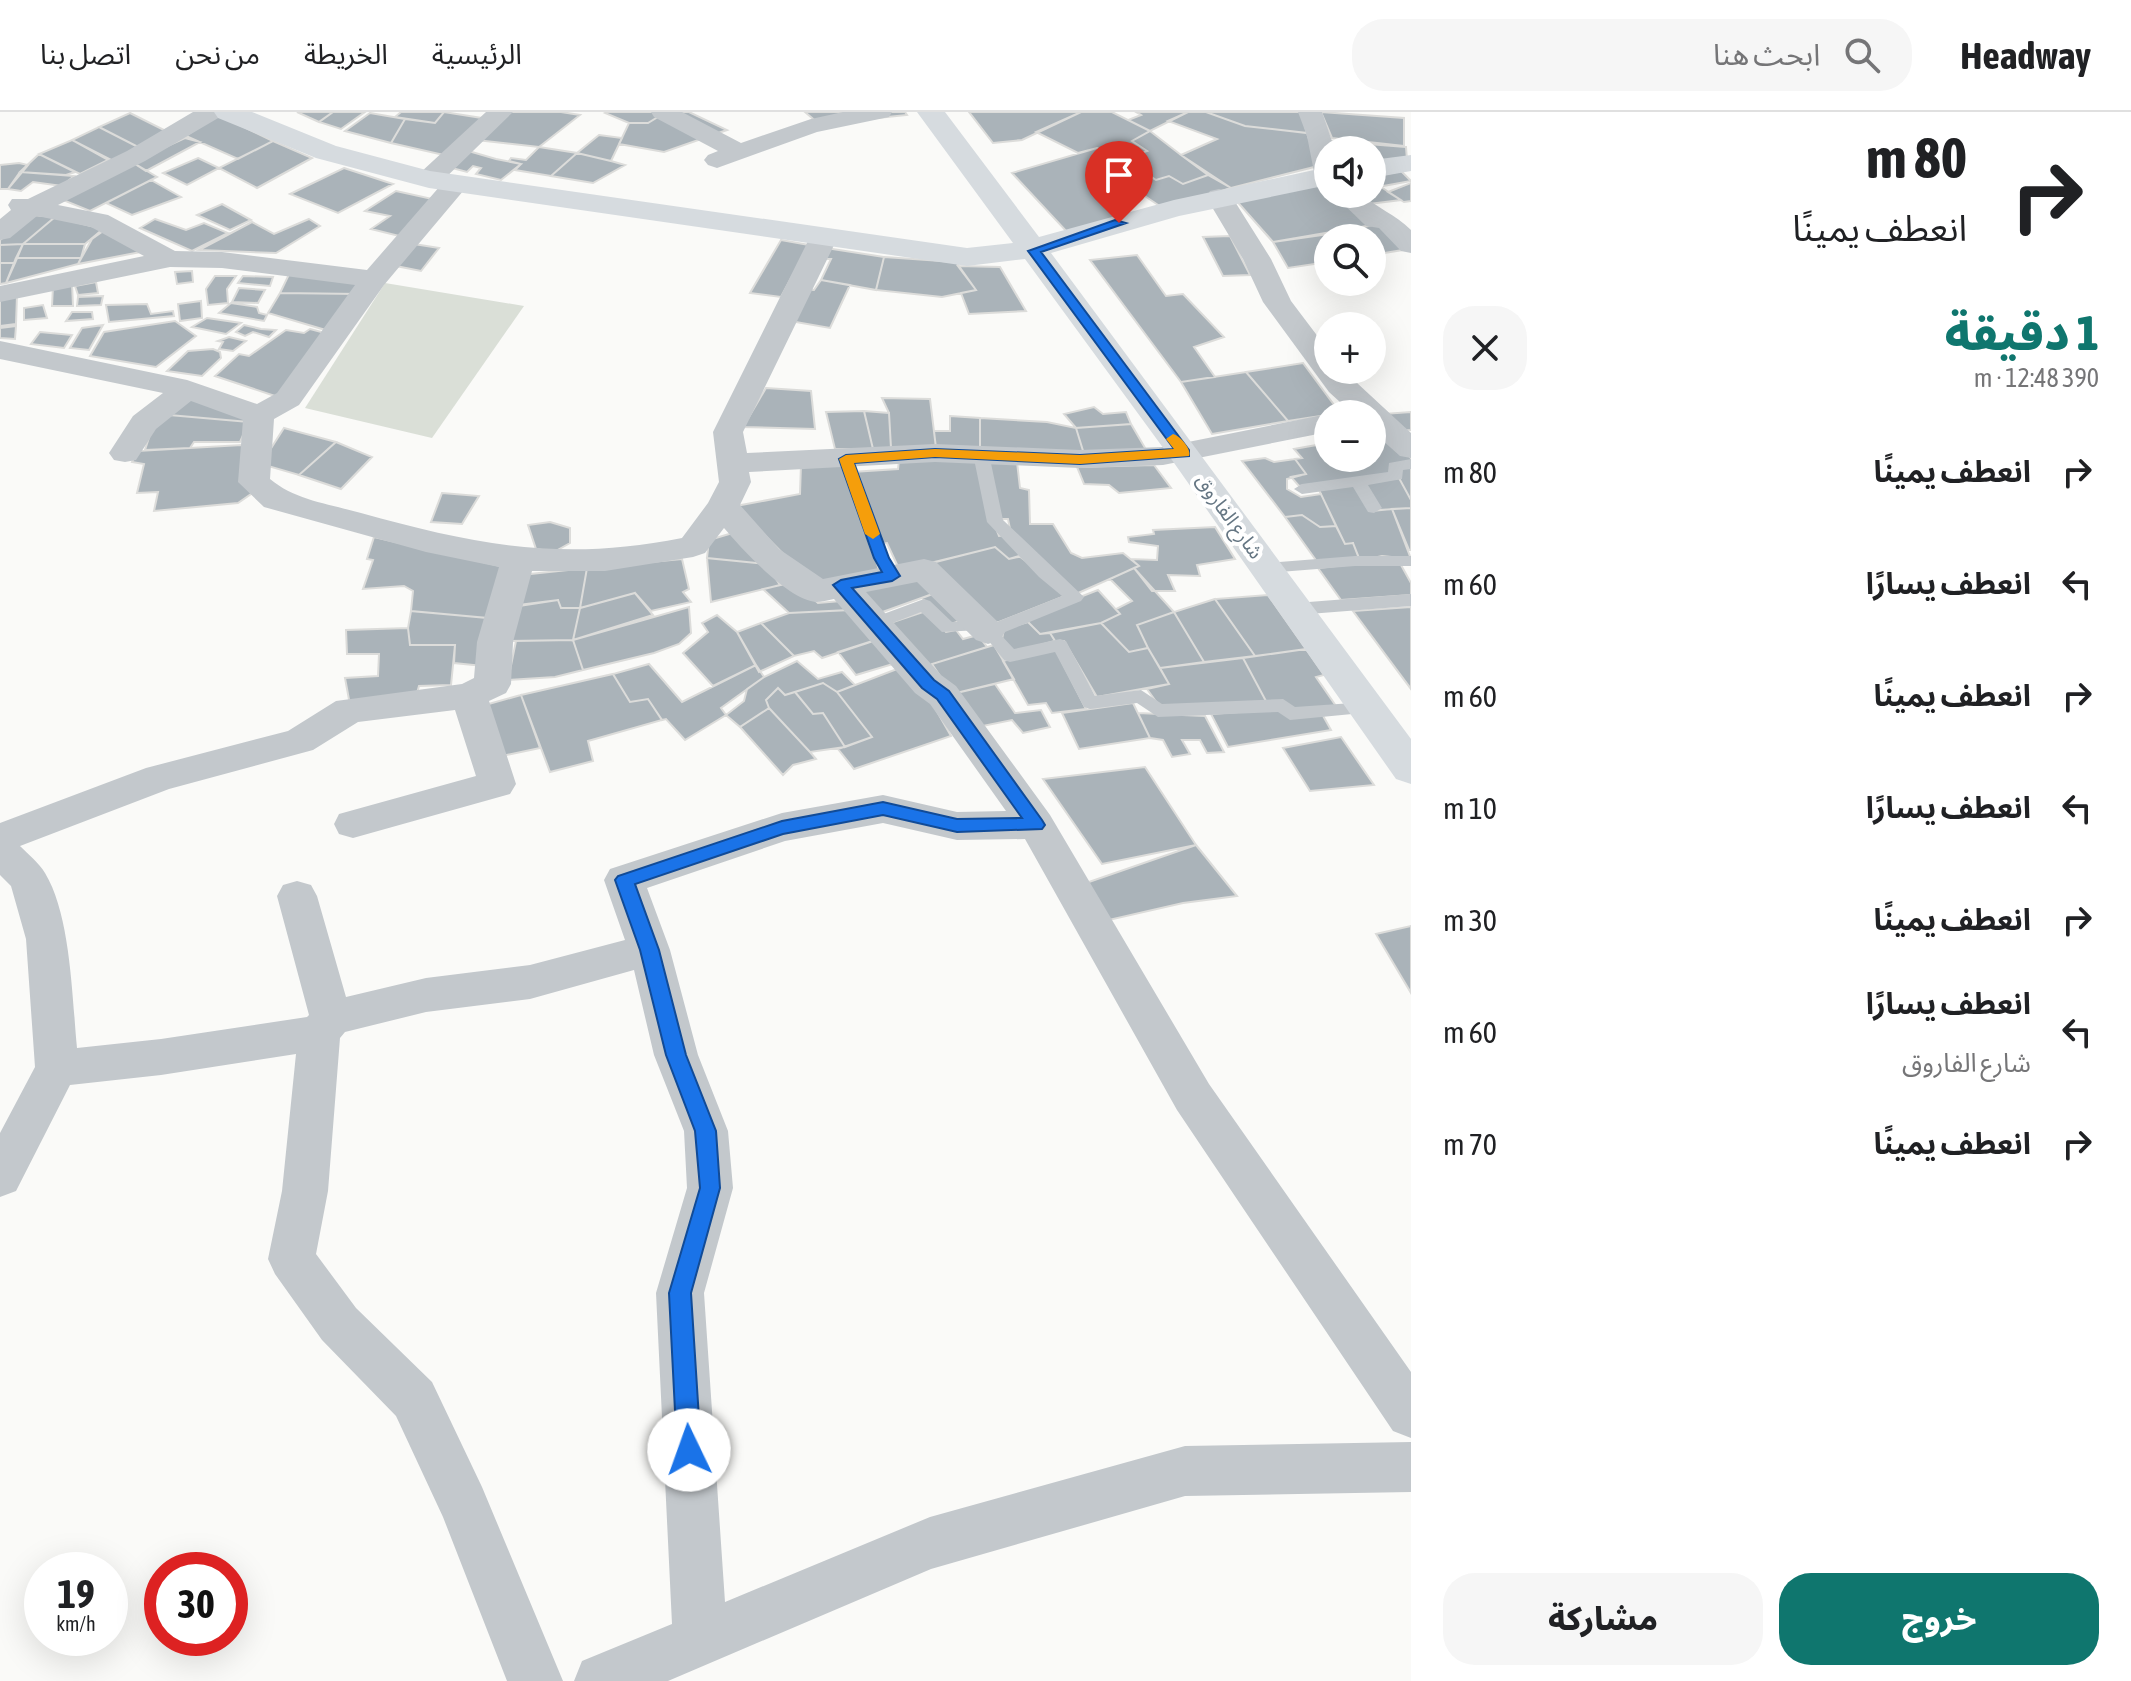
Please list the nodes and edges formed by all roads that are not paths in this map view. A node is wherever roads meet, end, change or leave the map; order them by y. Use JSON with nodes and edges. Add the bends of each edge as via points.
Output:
{"nodes":[{"id":1,"x":211,"y":112,"type":"edge"},
{"id":2,"x":228,"y":112,"type":"edge"},
{"id":3,"x":501,"y":112,"type":"edge"},
{"id":4,"x":663,"y":112,"type":"edge"},
{"id":5,"x":880,"y":112,"type":"edge"},
{"id":6,"x":931,"y":112,"type":"edge"},
{"id":7,"x":1310,"y":112,"type":"edge"},
{"id":8,"x":802,"y":119,"type":"edge"},
{"id":9,"x":1320,"y":136,"type":"edge"},
{"id":10,"x":1411,"y":163,"type":"edge"},
{"id":11,"x":1386,"y":167,"type":"edge"},
{"id":12,"x":1314,"y":180,"type":"edge"},
{"id":13,"x":442,"y":182,"type":"junction"},
{"id":14,"x":1219,"y":197,"type":"junction"},
{"id":15,"x":0,"y":202,"type":"edge"},
{"id":16,"x":34,"y":206,"type":"junction"},
{"id":17,"x":1362,"y":208,"type":"edge"},
{"id":18,"x":0,"y":232,"type":"edge"},
{"id":19,"x":823,"y":239,"type":"junction"},
{"id":20,"x":1411,"y":245,"type":"edge"},
{"id":21,"x":1034,"y":251,"type":"junction"},
{"id":22,"x":170,"y":259,"type":"junction"},
{"id":23,"x":374,"y":279,"type":"junction"},
{"id":24,"x":0,"y":294,"type":"edge"},
{"id":25,"x":0,"y":350,"type":"edge"},
{"id":26,"x":187,"y":389,"type":"junction"},
{"id":27,"x":1353,"y":400,"type":"edge"},
{"id":28,"x":1411,"y":406,"type":"edge"},
{"id":29,"x":1386,"y":409,"type":"edge"},
{"id":30,"x":259,"y":415,"type":"junction"},
{"id":31,"x":1314,"y":426,"type":"edge"},
{"id":32,"x":1386,"y":429,"type":"edge"},
{"id":33,"x":1411,"y":449,"type":"edge"},
{"id":34,"x":125,"y":453,"type":"dead end"},
{"id":35,"x":1184,"y":453,"type":"junction"},
{"id":36,"x":981,"y":454,"type":"junction"},
{"id":37,"x":846,"y":459,"type":"junction"},
{"id":38,"x":734,"y":463,"type":"junction"},
{"id":39,"x":1411,"y":464,"type":"edge"},
{"id":40,"x":1358,"y":481,"type":"junction"},
{"id":41,"x":1302,"y":489,"type":"dead end"},
{"id":42,"x":723,"y":506,"type":"junction"},
{"id":43,"x":1374,"y":508,"type":"dead end"},
{"id":44,"x":518,"y":560,"type":"junction"},
{"id":45,"x":1411,"y":561,"type":"edge"},
{"id":46,"x":1267,"y":568,"type":"junction"},
{"id":47,"x":892,"y":576,"type":"junction"},
{"id":48,"x":841,"y":585,"type":"junction"},
{"id":49,"x":1411,"y":600,"type":"edge"},
{"id":50,"x":1296,"y":609,"type":"junction"},
{"id":51,"x":876,"y":623,"type":"junction"},
{"id":52,"x":983,"y":628,"type":"junction"},
{"id":53,"x":469,"y":696,"type":"junction"},
{"id":54,"x":1367,"y":708,"type":"junction"},
{"id":55,"x":1411,"y":769,"type":"edge"},
{"id":56,"x":353,"y":824,"type":"dead end"},
{"id":57,"x":1036,"y":825,"type":"junction"},
{"id":58,"x":0,"y":838,"type":"edge"},
{"id":59,"x":0,"y":850,"type":"edge"},
{"id":60,"x":297,"y":896,"type":"dead end"},
{"id":61,"x":649,"y":950,"type":"junction"},
{"id":62,"x":325,"y":1025,"type":"junction"},
{"id":63,"x":57,"y":1068,"type":"junction"},
{"id":64,"x":0,"y":1177,"type":"edge"},
{"id":65,"x":1411,"y":1414,"type":"edge"},
{"id":66,"x":1411,"y":1467,"type":"edge"},
{"id":67,"x":700,"y":1639,"type":"junction"},
{"id":68,"x":535,"y":1681,"type":"edge"},
{"id":69,"x":602,"y":1681,"type":"edge"}],
"edges":[{"from":1,"to":16,"type":"street"},
{"from":2,"to":13,"type":"main road","via":[[326,152]]},
{"from":3,"to":13,"type":"street","via":[[466,141]]},
{"from":4,"to":8,"type":"street","via":[[728,156]]},
{"from":5,"to":8,"type":"street"},
{"from":6,"to":21,"type":"main road","name":"شارع الفاروق"},
{"from":7,"to":9,"type":"street"},
{"from":10,"to":11,"type":"main road"},
{"from":12,"to":14,"type":"main road"},
{"from":13,"to":19,"type":"main road"},
{"from":13,"to":23,"type":"street"},
{"from":14,"to":21,"type":"main road"},
{"from":14,"to":27,"type":"street","via":[[1277,302]]},
{"from":15,"to":16,"type":"street"},
{"from":16,"to":18,"type":"street"},
{"from":16,"to":22,"type":"street","via":[[99,221]]},
{"from":17,"to":20,"type":"street","via":[[1375,220],[1385,219]]},
{"from":19,"to":21,"type":"main road","via":[[967,257]]},
{"from":19,"to":38,"type":"street","via":[[728,432]]},
{"from":21,"to":35,"type":"main road","name":"شارع الفاروق"},
{"from":22,"to":23,"type":"street","via":[[222,260]]},
{"from":22,"to":24,"type":"street"},
{"from":23,"to":30,"type":"street","via":[[288,399]]},
{"from":25,"to":26,"type":"street"},
{"from":26,"to":30,"type":"street"},
{"from":26,"to":34,"type":"street","via":[[144,423]]},
{"from":28,"to":29,"type":"street"},
{"from":30,"to":44,"type":"street","via":[[254,482],[275,500]]},
{"from":31,"to":35,"type":"street"},
{"from":32,"to":33,"type":"street"},
{"from":35,"to":36,"type":"street","via":[[1080,459]]},
{"from":35,"to":46,"type":"main road","name":"شارع الفاروق"},
{"from":36,"to":37,"type":"street"},
{"from":36,"to":52,"type":"lane","via":[[995,522],[1075,597]]},
{"from":37,"to":38,"type":"street"},
{"from":37,"to":47,"type":"lane"},
{"from":38,"to":42,"type":"street","via":[[735,482]]},
{"from":39,"to":40,"type":"lane","via":[[1395,466],[1396,476]]},
{"from":40,"to":41,"type":"lane"},
{"from":40,"to":43,"type":"lane"},
{"from":42,"to":44,"type":"street","via":[[693,546],[651,555]]},
{"from":42,"to":48,"type":"street","via":[[767,557],[817,591]]},
{"from":44,"to":53,"type":"street","via":[[498,624],[493,684]]},
{"from":45,"to":46,"type":"lane"},
{"from":46,"to":50,"type":"main road","name":"شارع الفاروق"},
{"from":47,"to":48,"type":"street"},
{"from":47,"to":52,"type":"street","via":[[924,570]]},
{"from":48,"to":51,"type":"street"},
{"from":49,"to":50,"type":"lane"},
{"from":50,"to":54,"type":"main road","name":"شارع الفاروق"},
{"from":51,"to":52,"type":"lane","via":[[924,605],[948,628]]},
{"from":51,"to":57,"type":"street","via":[[943,695]]},
{"from":52,"to":54,"type":"lane","via":[[1010,656],[1060,645],[1090,703],[1141,696],[1158,711],[1283,705],[1290,714]]},
{"from":53,"to":56,"type":"street","via":[[497,784]]},
{"from":53,"to":58,"type":"street","via":[[349,710],[300,741],[159,778]]},
{"from":54,"to":55,"type":"main road","name":"شارع الفاروق"},
{"from":57,"to":61,"type":"street","via":[[957,826],[883,809],[782,827],[624,880]]},
{"from":57,"to":65,"type":"street","via":[[1193,1097]]},
{"from":59,"to":63,"type":"street","via":[[29,880],[46,939]]},
{"from":60,"to":62,"type":"street"},
{"from":61,"to":62,"type":"street","via":[[530,982],[426,995]]},
{"from":61,"to":67,"type":"street","via":[[676,1055],[706,1131],[710,1188],[680,1293]]},
{"from":62,"to":63,"type":"street","via":[[161,1057]]},
{"from":62,"to":68,"type":"street","via":[[292,1259],[339,1324],[414,1399],[464,1505]]},
{"from":63,"to":64,"type":"street"},
{"from":66,"to":67,"type":"street","via":[[1185,1471],[930,1543]]},
{"from":67,"to":69,"type":"street"}]}
